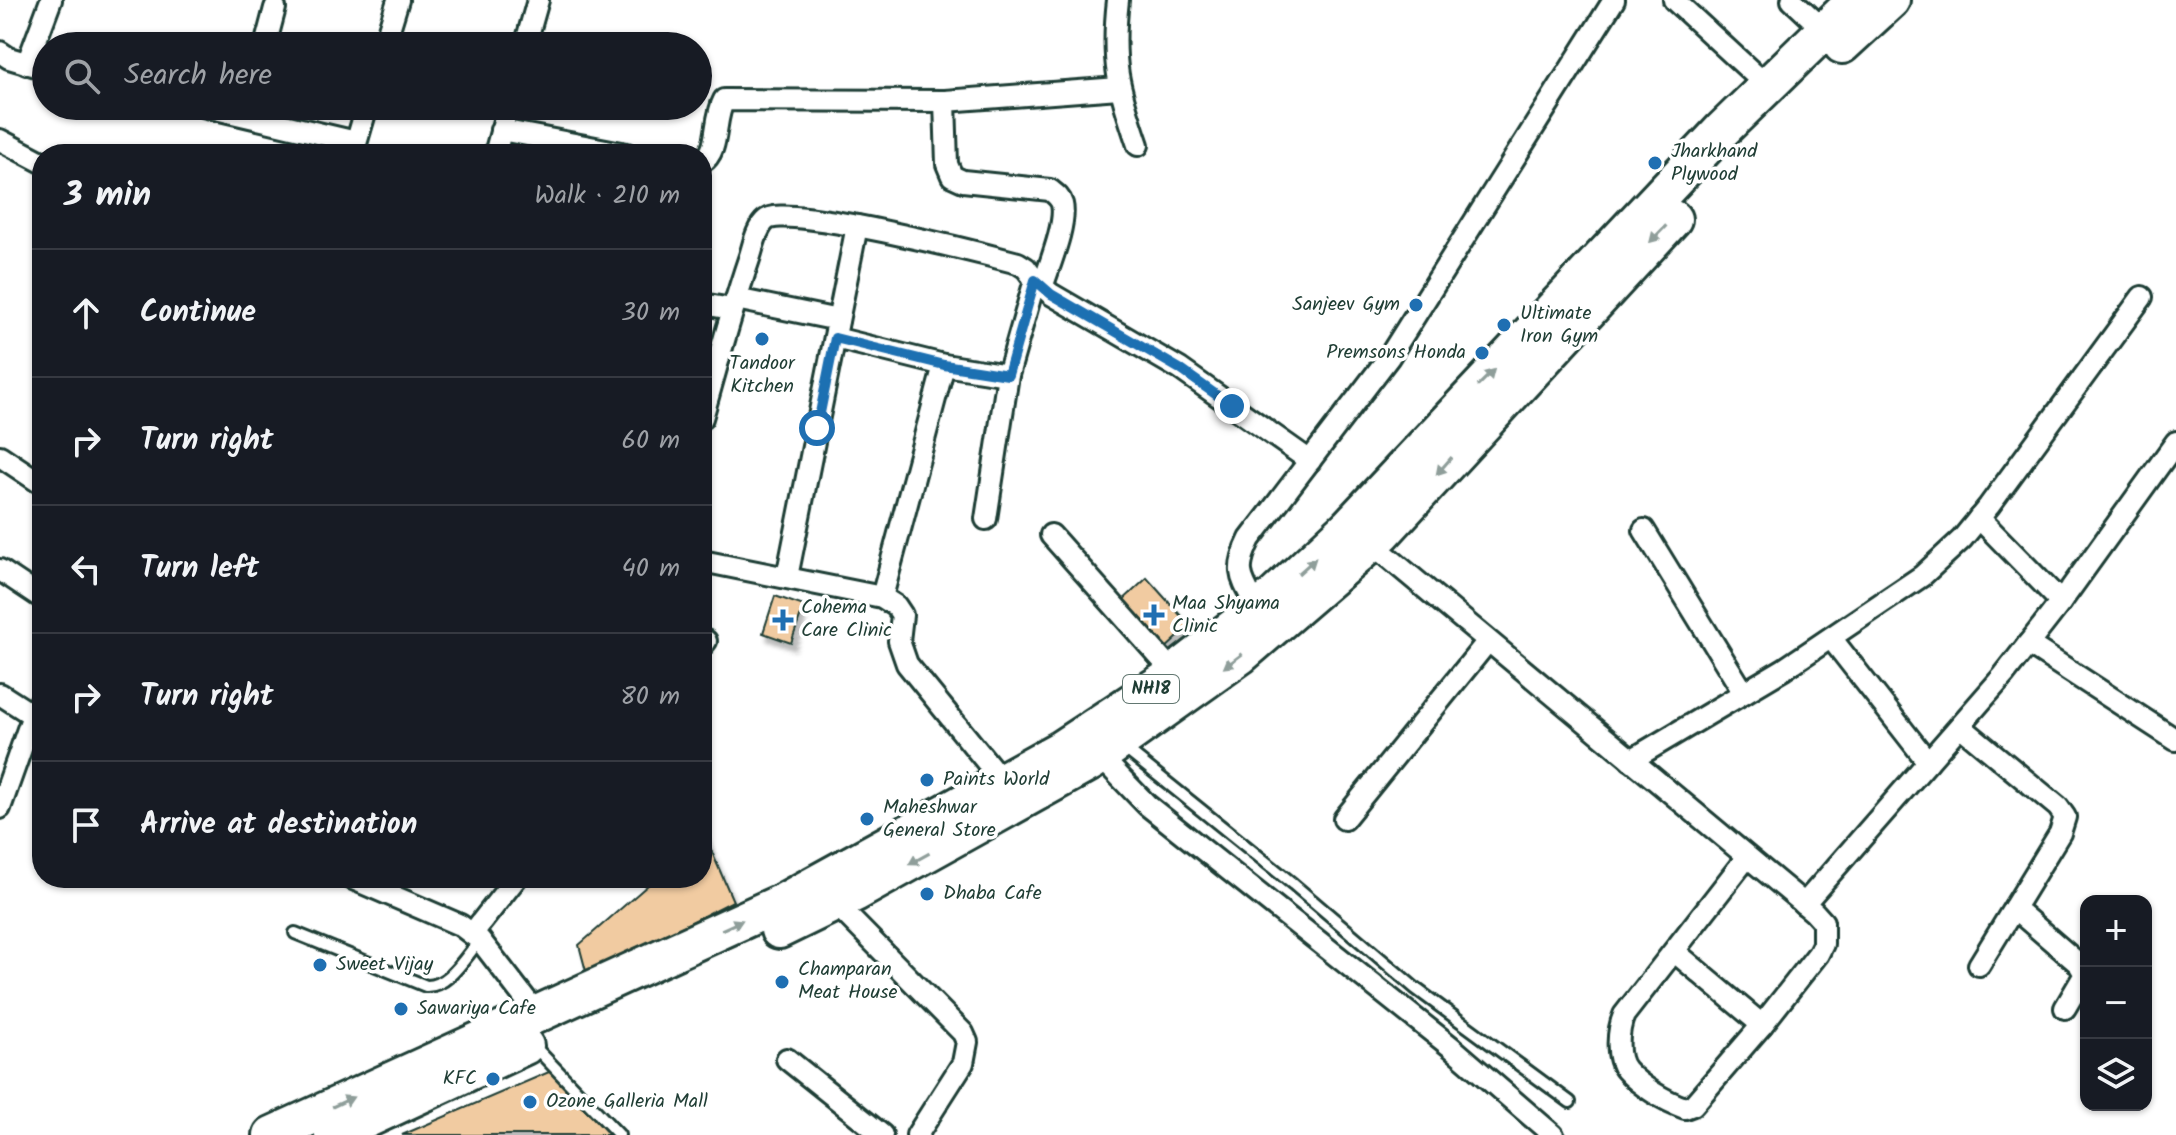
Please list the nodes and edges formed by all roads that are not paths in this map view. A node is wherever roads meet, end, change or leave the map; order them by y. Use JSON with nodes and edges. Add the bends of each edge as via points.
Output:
{"nodes":[{"id":1,"x":51,"y":0,"type":"edge"},
{"id":2,"x":398,"y":0,"type":"edge"},
{"id":3,"x":538,"y":0,"type":"edge"},
{"id":4,"x":1118,"y":0,"type":"edge"},
{"id":5,"x":1614,"y":0,"type":"edge"},
{"id":6,"x":1674,"y":0,"type":"edge"},
{"id":7,"x":1792,"y":0,"type":"edge"},
{"id":8,"x":1856,"y":0,"type":"edge"},
{"id":9,"x":1891,"y":0,"type":"edge"},
{"id":10,"x":275,"y":8,"type":"dead end"},
{"id":11,"x":1824,"y":30,"type":"junction"},
{"id":12,"x":44,"y":32,"type":"edge"},
{"id":13,"x":269,"y":32,"type":"edge"},
{"id":14,"x":388,"y":32,"type":"edge"},
{"id":15,"x":529,"y":32,"type":"edge"},
{"id":16,"x":0,"y":52,"type":"edge"},
{"id":17,"x":32,"y":65,"type":"edge"},
{"id":18,"x":1766,"y":85,"type":"junction"},
{"id":19,"x":1119,"y":88,"type":"junction"},
{"id":20,"x":945,"y":101,"type":"junction"},
{"id":21,"x":274,"y":120,"type":"edge"},
{"id":22,"x":363,"y":120,"type":"edge"},
{"id":23,"x":504,"y":120,"type":"edge"},
{"id":24,"x":501,"y":130,"type":"junction"},
{"id":25,"x":0,"y":140,"type":"edge"},
{"id":26,"x":343,"y":144,"type":"edge"},
{"id":27,"x":355,"y":144,"type":"edge"},
{"id":28,"x":498,"y":144,"type":"edge"},
{"id":29,"x":574,"y":144,"type":"edge"},
{"id":30,"x":1138,"y":145,"type":"dead end"},
{"id":31,"x":712,"y":152,"type":"edge"},
{"id":32,"x":32,"y":157,"type":"edge"},
{"id":33,"x":857,"y":226,"type":"junction"},
{"id":34,"x":1039,"y":284,"type":"junction"},
{"id":35,"x":2142,"y":297,"type":"dead end"},
{"id":36,"x":712,"y":304,"type":"edge"},
{"id":37,"x":734,"y":304,"type":"junction"},
{"id":38,"x":837,"y":329,"type":"junction"},
{"id":39,"x":944,"y":365,"type":"junction"},
{"id":40,"x":1008,"y":375,"type":"junction"},
{"id":41,"x":712,"y":382,"type":"edge"},
{"id":42,"x":2176,"y":442,"type":"edge"},
{"id":43,"x":0,"y":456,"type":"edge"},
{"id":44,"x":1310,"y":461,"type":"junction"},
{"id":45,"x":32,"y":477,"type":"edge"},
{"id":46,"x":1979,"y":518,"type":"junction"},
{"id":47,"x":986,"y":519,"type":"dead end"},
{"id":48,"x":1644,"y":530,"type":"dead end"},
{"id":49,"x":1051,"y":535,"type":"dead end"},
{"id":50,"x":1371,"y":543,"type":"junction"},
{"id":51,"x":712,"y":563,"type":"edge"},
{"id":52,"x":0,"y":570,"type":"edge"},
{"id":53,"x":787,"y":577,"type":"junction"},
{"id":54,"x":32,"y":591,"type":"edge"},
{"id":55,"x":882,"y":597,"type":"junction"},
{"id":56,"x":2061,"y":602,"type":"junction"},
{"id":57,"x":1258,"y":609,"type":"junction"},
{"id":58,"x":1831,"y":638,"type":"junction"},
{"id":59,"x":1488,"y":641,"type":"junction"},
{"id":60,"x":2028,"y":644,"type":"junction"},
{"id":61,"x":1174,"y":673,"type":"junction"},
{"id":62,"x":1744,"y":693,"type":"junction"},
{"id":63,"x":0,"y":694,"type":"edge"},
{"id":64,"x":32,"y":709,"type":"edge"},
{"id":65,"x":1960,"y":726,"type":"junction"},
{"id":66,"x":32,"y":729,"type":"edge"},
{"id":67,"x":2176,"y":740,"type":"edge"},
{"id":68,"x":1100,"y":745,"type":"junction"},
{"id":69,"x":1631,"y":760,"type":"junction"},
{"id":70,"x":1928,"y":762,"type":"junction"},
{"id":71,"x":1003,"y":782,"type":"junction"},
{"id":72,"x":0,"y":808,"type":"edge"},
{"id":73,"x":1344,"y":819,"type":"dead end"},
{"id":74,"x":1747,"y":857,"type":"junction"},
{"id":75,"x":378,"y":888,"type":"edge"},
{"id":76,"x":509,"y":888,"type":"edge"},
{"id":77,"x":835,"y":903,"type":"junction"},
{"id":78,"x":1804,"y":904,"type":"junction"},
{"id":79,"x":2014,"y":908,"type":"junction"},
{"id":80,"x":295,"y":933,"type":"dead end"},
{"id":81,"x":476,"y":937,"type":"junction"},
{"id":82,"x":1675,"y":952,"type":"junction"},
{"id":83,"x":1979,"y":965,"type":"dead end"},
{"id":84,"x":2065,"y":1008,"type":"dead end"},
{"id":85,"x":1762,"y":1025,"type":"junction"},
{"id":86,"x":534,"y":1029,"type":"junction"},
{"id":87,"x":787,"y":1059,"type":"dead end"},
{"id":88,"x":1570,"y":1102,"type":"dead end"},
{"id":89,"x":272,"y":1135,"type":"edge"},
{"id":90,"x":333,"y":1135,"type":"edge"},
{"id":91,"x":619,"y":1135,"type":"edge"},
{"id":92,"x":882,"y":1135,"type":"edge"},
{"id":93,"x":917,"y":1135,"type":"edge"},
{"id":94,"x":1553,"y":1135,"type":"edge"}],
"edges":[{"from":1,"to":12,"type":"street"},
{"from":2,"to":14,"type":"street"},
{"from":3,"to":15,"type":"street"},
{"from":4,"to":19,"type":"street","via":[[1114,54]]},
{"from":5,"to":44,"type":"street","via":[[1389,357]]},
{"from":6,"to":18,"type":"street"},
{"from":7,"to":11,"type":"street"},
{"from":8,"to":11,"type":"highway","number":"NH18"},
{"from":9,"to":50,"type":"highway","number":"NH18","one_way":true,"via":[[1775,110]]},
{"from":10,"to":13,"type":"street"},
{"from":11,"to":18,"type":"highway","number":"NH18"},
{"from":16,"to":17,"type":"street"},
{"from":57,"to":18,"type":"highway","number":"NH18","one_way":true,"via":[[1348,527]]},
{"from":19,"to":20,"type":"street"},
{"from":19,"to":30,"type":"street"},
{"from":20,"to":31,"type":"street","via":[[724,100]]},
{"from":20,"to":34,"type":"street","via":[[952,176],[1058,195],[1061,225]]},
{"from":21,"to":26,"type":"street"},
{"from":22,"to":27,"type":"street"},
{"from":23,"to":24,"type":"street"},
{"from":24,"to":28,"type":"street"},
{"from":24,"to":29,"type":"street"},
{"from":25,"to":32,"type":"street"},
{"from":33,"to":34,"type":"street","via":[[1018,263]]},
{"from":33,"to":37,"type":"street","via":[[793,215],[766,220]]},
{"from":33,"to":38,"type":"street"},
{"from":34,"to":40,"type":"street"},
{"from":34,"to":44,"type":"street","via":[[1180,369]]},
{"from":35,"to":46,"type":"street"},
{"from":36,"to":37,"type":"street"},
{"from":37,"to":38,"type":"street"},
{"from":37,"to":41,"type":"street"},
{"from":38,"to":39,"type":"street"},
{"from":38,"to":53,"type":"street"},
{"from":39,"to":40,"type":"street"},
{"from":39,"to":55,"type":"street"},
{"from":40,"to":47,"type":"street"},
{"from":42,"to":56,"type":"street"},
{"from":43,"to":45,"type":"street"},
{"from":44,"to":57,"type":"street","via":[[1241,558],[1240,576]]},
{"from":46,"to":56,"type":"street"},
{"from":46,"to":58,"type":"street","via":[[1922,576]]},
{"from":48,"to":62,"type":"street"},
{"from":49,"to":61,"type":"street"},
{"from":50,"to":59,"type":"street"},
{"from":50,"to":68,"type":"highway","number":"NH18","one_way":true,"via":[[1240,656]]},
{"from":51,"to":53,"type":"street"},
{"from":52,"to":54,"type":"street"},
{"from":53,"to":55,"type":"street"},
{"from":55,"to":71,"type":"street","via":[[902,615],[899,641],[907,664]]},
{"from":56,"to":60,"type":"street"},
{"from":57,"to":61,"type":"highway","number":"NH18"},
{"from":58,"to":62,"type":"street"},
{"from":58,"to":70,"type":"street"},
{"from":59,"to":69,"type":"street"},
{"from":59,"to":73,"type":"street"},
{"from":60,"to":65,"type":"street"},
{"from":60,"to":67,"type":"street"},
{"from":61,"to":68,"type":"highway","number":"NH18"},
{"from":62,"to":69,"type":"street"},
{"from":63,"to":64,"type":"street"},
{"from":65,"to":70,"type":"street"},
{"from":65,"to":79,"type":"street","via":[[2065,817]]},
{"from":66,"to":72,"type":"street"},
{"from":68,"to":71,"type":"highway","number":"NH18"},
{"from":68,"to":77,"type":"highway","number":"NH18","one_way":true,"via":[[942,846]]},
{"from":68,"to":88,"type":"lane","via":[[1293,884],[1415,988]]},
{"from":68,"to":94,"type":"street","via":[[1147,805],[1450,1046]]},
{"from":69,"to":74,"type":"street"},
{"from":70,"to":78,"type":"street"},
{"from":86,"to":71,"type":"highway","number":"NH18","one_way":true},
{"from":74,"to":78,"type":"street"},
{"from":74,"to":82,"type":"street"},
{"from":75,"to":81,"type":"street"},
{"from":76,"to":81,"type":"street"},
{"from":77,"to":86,"type":"highway","number":"NH18"},
{"from":77,"to":93,"type":"street","via":[[967,1042],[963,1063]]},
{"from":78,"to":85,"type":"street","via":[[1823,922],[1823,944]]},
{"from":79,"to":83,"type":"street"},
{"from":79,"to":84,"type":"street","via":[[2085,974]]},
{"from":80,"to":81,"type":"lane","via":[[437,987]]},
{"from":81,"to":86,"type":"street"},
{"from":82,"to":85,"type":"street"},
{"from":82,"to":85,"type":"street","via":[[1624,1015],[1620,1041],[1625,1069],[1685,1108]]},
{"from":89,"to":86,"type":"highway","number":"NH18","one_way":true},
{"from":86,"to":90,"type":"highway","number":"NH18"},
{"from":86,"to":91,"type":"lane"},
{"from":87,"to":92,"type":"street"}]}
